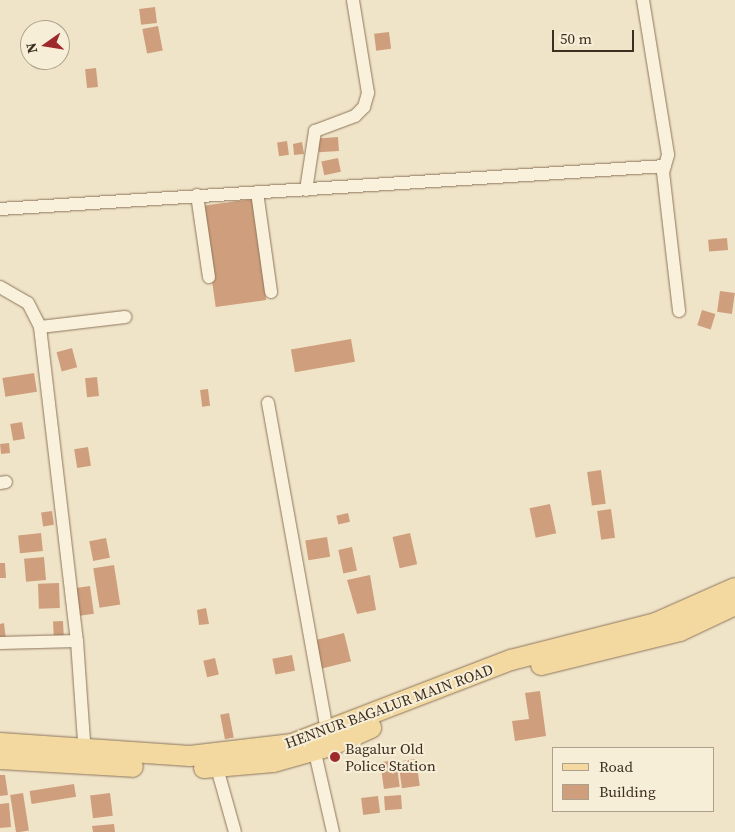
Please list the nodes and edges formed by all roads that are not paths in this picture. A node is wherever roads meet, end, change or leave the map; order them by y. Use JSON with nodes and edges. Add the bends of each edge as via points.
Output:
{"nodes":[{"id":1,"x":353,"y":0,"type":"edge"},
{"id":2,"x":643,"y":0,"type":"edge"},
{"id":3,"x":665,"y":166,"type":"junction"},
{"id":4,"x":306,"y":190,"type":"junction"},
{"id":5,"x":257,"y":192,"type":"junction"},
{"id":6,"x":196,"y":195,"type":"junction"},
{"id":7,"x":0,"y":209,"type":"edge"},
{"id":8,"x":209,"y":277,"type":"dead end"},
{"id":9,"x":0,"y":286,"type":"edge"},
{"id":10,"x":272,"y":292,"type":"dead end"},
{"id":11,"x":679,"y":310,"type":"dead end"},
{"id":12,"x":125,"y":317,"type":"dead end"},
{"id":13,"x":40,"y":327,"type":"junction"},
{"id":14,"x":268,"y":403,"type":"dead end"},
{"id":15,"x":735,"y":588,"type":"edge"},
{"id":16,"x":735,"y":605,"type":"edge"},
{"id":17,"x":77,"y":641,"type":"junction"},
{"id":18,"x":0,"y":643,"type":"edge"},
{"id":19,"x":320,"y":741,"type":"junction"},
{"id":20,"x":0,"y":743,"type":"edge"},
{"id":21,"x":85,"y":757,"type":"junction"},
{"id":22,"x":0,"y":760,"type":"edge"},
{"id":23,"x":217,"y":768,"type":"junction"},
{"id":24,"x":235,"y":832,"type":"edge"},
{"id":25,"x":333,"y":832,"type":"edge"}],
"edges":[{"from":1,"to":4,"type":"street","via":[[368,93],[364,108],[355,116],[315,131]]},
{"from":2,"to":3,"type":"street","via":[[668,155]]},
{"from":3,"to":4,"type":"street"},
{"from":3,"to":11,"type":"street"},
{"from":4,"to":5,"type":"street"},
{"from":5,"to":6,"type":"street"},
{"from":5,"to":10,"type":"street"},
{"from":6,"to":7,"type":"street"},
{"from":6,"to":8,"type":"street"},
{"from":9,"to":13,"type":"street","via":[[28,304]]},
{"from":12,"to":13,"type":"street"},
{"from":13,"to":17,"type":"street"},
{"from":14,"to":19,"type":"street"},
{"from":15,"to":19,"type":"main road","name":"HENNUR BAGALUR MAIN ROAD","via":[[656,623],[510,660]]},
{"from":16,"to":19,"type":"main road","name":"HENNUR BAGALUR MAIN ROAD","via":[[671,634],[492,679]]},
{"from":17,"to":18,"type":"street"},
{"from":17,"to":21,"type":"street"},
{"from":19,"to":21,"type":"main road","name":"HENNUR BAGALUR MAIN ROAD","via":[[240,753]]},
{"from":19,"to":23,"type":"main road","name":"HENNUR BAGALUR MAIN ROAD"},
{"from":19,"to":25,"type":"street"},
{"from":20,"to":21,"type":"main road","name":"HENNUR BAGALUR MAIN ROAD"},
{"from":21,"to":22,"type":"main road","name":"HENNUR BAGALUR MAIN ROAD"},
{"from":21,"to":23,"type":"main road","name":"HENNUR BAGALUR MAIN ROAD"},
{"from":23,"to":24,"type":"street"}]}
